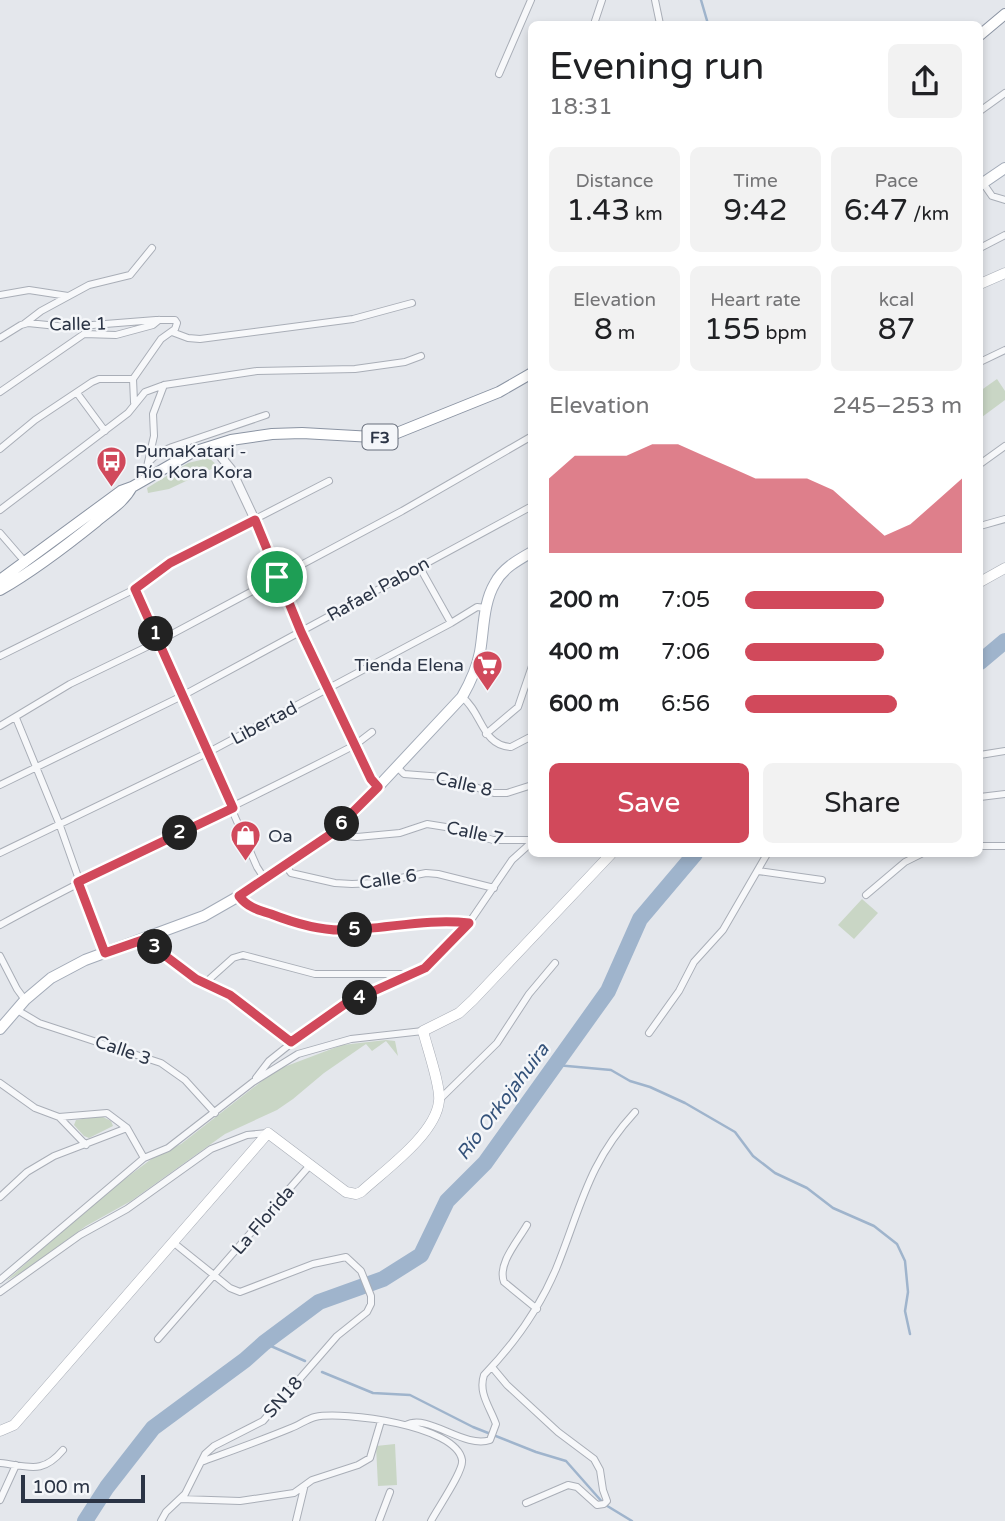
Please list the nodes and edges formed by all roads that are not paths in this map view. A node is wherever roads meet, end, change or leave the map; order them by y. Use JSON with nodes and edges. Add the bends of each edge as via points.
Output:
{"nodes":[{"id":1,"x":531,"y":0,"type":"edge"},
{"id":2,"x":602,"y":0,"type":"edge"},
{"id":3,"x":655,"y":0,"type":"edge"},
{"id":4,"x":1005,"y":14,"type":"edge"},
{"id":5,"x":595,"y":21,"type":"edge"},
{"id":6,"x":659,"y":21,"type":"edge"},
{"id":7,"x":983,"y":32,"type":"edge"},
{"id":8,"x":499,"y":74,"type":"dead end"},
{"id":9,"x":1005,"y":93,"type":"edge"},
{"id":10,"x":983,"y":109,"type":"edge"},
{"id":11,"x":1005,"y":168,"type":"edge"},
{"id":12,"x":983,"y":182,"type":"edge"},
{"id":13,"x":983,"y":185,"type":"edge"},
{"id":14,"x":1005,"y":200,"type":"edge"},
{"id":15,"x":1005,"y":235,"type":"edge"},
{"id":16,"x":983,"y":246,"type":"edge"},
{"id":17,"x":152,"y":248,"type":"dead end"},
{"id":18,"x":1005,"y":273,"type":"edge"},
{"id":19,"x":983,"y":283,"type":"edge"},
{"id":20,"x":0,"y":295,"type":"edge"},
{"id":21,"x":68,"y":296,"type":"junction"},
{"id":22,"x":412,"y":303,"type":"dead end"},
{"id":23,"x":159,"y":320,"type":"junction"},
{"id":24,"x":24,"y":324,"type":"junction"},
{"id":25,"x":172,"y":332,"type":"junction"},
{"id":26,"x":0,"y":338,"type":"edge"},
{"id":27,"x":1005,"y":350,"type":"edge"},
{"id":28,"x":421,"y":356,"type":"dead end"},
{"id":29,"x":983,"y":361,"type":"edge"},
{"id":30,"x":528,"y":375,"type":"edge"},
{"id":31,"x":133,"y":379,"type":"junction"},
{"id":32,"x":163,"y":386,"type":"junction"},
{"id":33,"x":0,"y":392,"type":"edge"},
{"id":34,"x":77,"y":393,"type":"junction"},
{"id":35,"x":134,"y":404,"type":"junction"},
{"id":36,"x":265,"y":415,"type":"dead end"},
{"id":37,"x":104,"y":431,"type":"junction"},
{"id":38,"x":528,"y":438,"type":"edge"},
{"id":39,"x":215,"y":445,"type":"junction"},
{"id":40,"x":1005,"y":446,"type":"edge"},
{"id":41,"x":0,"y":449,"type":"edge"},
{"id":42,"x":150,"y":461,"type":"junction"},
{"id":43,"x":983,"y":462,"type":"edge"},
{"id":44,"x":149,"y":477,"type":"junction"},
{"id":45,"x":329,"y":481,"type":"dead end"},
{"id":46,"x":528,"y":508,"type":"edge"},
{"id":47,"x":0,"y":510,"type":"edge"},
{"id":48,"x":1005,"y":519,"type":"edge"},
{"id":49,"x":255,"y":520,"type":"junction"},
{"id":50,"x":983,"y":525,"type":"edge"},
{"id":51,"x":0,"y":533,"type":"edge"},
{"id":52,"x":528,"y":555,"type":"edge"},
{"id":53,"x":419,"y":566,"type":"junction"},
{"id":54,"x":29,"y":567,"type":"junction"},
{"id":55,"x":1005,"y":568,"type":"edge"},
{"id":56,"x":277,"y":577,"type":"junction"},
{"id":57,"x":0,"y":580,"type":"edge"},
{"id":58,"x":983,"y":580,"type":"edge"},
{"id":59,"x":135,"y":589,"type":"junction"},
{"id":60,"x":0,"y":590,"type":"edge"},
{"id":61,"x":486,"y":608,"type":"junction"},
{"id":62,"x":451,"y":623,"type":"junction"},
{"id":63,"x":301,"y":632,"type":"junction"},
{"id":64,"x":159,"y":641,"type":"junction"},
{"id":65,"x":0,"y":656,"type":"edge"},
{"id":66,"x":528,"y":678,"type":"edge"},
{"id":67,"x":329,"y":689,"type":"junction"},
{"id":68,"x":182,"y":696,"type":"junction"},
{"id":69,"x":462,"y":697,"type":"junction"},
{"id":70,"x":16,"y":718,"type":"junction"},
{"id":71,"x":0,"y":726,"type":"edge"},
{"id":72,"x":372,"y":732,"type":"dead end"},
{"id":73,"x":486,"y":734,"type":"junction"},
{"id":74,"x":528,"y":738,"type":"edge"},
{"id":75,"x":355,"y":745,"type":"junction"},
{"id":76,"x":1005,"y":751,"type":"edge"},
{"id":77,"x":207,"y":753,"type":"junction"},
{"id":78,"x":983,"y":755,"type":"edge"},
{"id":79,"x":36,"y":767,"type":"junction"},
{"id":80,"x":397,"y":767,"type":"junction"},
{"id":81,"x":0,"y":786,"type":"edge"},
{"id":82,"x":378,"y":787,"type":"junction"},
{"id":83,"x":528,"y":787,"type":"edge"},
{"id":84,"x":1005,"y":794,"type":"edge"},
{"id":85,"x":983,"y":797,"type":"edge"},
{"id":86,"x":233,"y":808,"type":"junction"},
{"id":87,"x":59,"y":823,"type":"junction"},
{"id":88,"x":340,"y":827,"type":"junction"},
{"id":89,"x":528,"y":841,"type":"edge"},
{"id":90,"x":528,"y":845,"type":"edge"},
{"id":91,"x":983,"y":846,"type":"edge"},
{"id":92,"x":1005,"y":846,"type":"edge"},
{"id":93,"x":0,"y":853,"type":"edge"},
{"id":94,"x":608,"y":857,"type":"edge"},
{"id":95,"x":765,"y":857,"type":"edge"},
{"id":96,"x":915,"y":857,"type":"edge"},
{"id":97,"x":285,"y":865,"type":"junction"},
{"id":98,"x":758,"y":871,"type":"junction"},
{"id":99,"x":264,"y":878,"type":"junction"},
{"id":100,"x":822,"y":880,"type":"dead end"},
{"id":101,"x":78,"y":882,"type":"junction"},
{"id":102,"x":494,"y":888,"type":"junction"},
{"id":103,"x":866,"y":895,"type":"dead end"},
{"id":104,"x":239,"y":896,"type":"junction"},
{"id":105,"x":469,"y":923,"type":"junction"},
{"id":106,"x":0,"y":925,"type":"edge"},
{"id":107,"x":151,"y":937,"type":"junction"},
{"id":108,"x":105,"y":953,"type":"junction"},
{"id":109,"x":0,"y":956,"type":"edge"},
{"id":110,"x":555,"y":963,"type":"dead end"},
{"id":111,"x":407,"y":974,"type":"junction"},
{"id":112,"x":204,"y":984,"type":"junction"},
{"id":113,"x":21,"y":1005,"type":"junction"},
{"id":114,"x":0,"y":1029,"type":"edge"},
{"id":115,"x":424,"y":1031,"type":"junction"},
{"id":116,"x":649,"y":1033,"type":"dead end"},
{"id":117,"x":291,"y":1042,"type":"junction"},
{"id":118,"x":253,"y":1082,"type":"junction"},
{"id":119,"x":0,"y":1083,"type":"edge"},
{"id":120,"x":440,"y":1099,"type":"junction"},
{"id":121,"x":635,"y":1112,"type":"dead end"},
{"id":122,"x":215,"y":1113,"type":"junction"},
{"id":123,"x":59,"y":1117,"type":"junction"},
{"id":124,"x":127,"y":1128,"type":"junction"},
{"id":125,"x":268,"y":1133,"type":"junction"},
{"id":126,"x":86,"y":1145,"type":"junction"},
{"id":127,"x":144,"y":1158,"type":"junction"},
{"id":128,"x":311,"y":1164,"type":"junction"},
{"id":129,"x":0,"y":1182,"type":"edge"},
{"id":130,"x":7,"y":1189,"type":"junction"},
{"id":131,"x":0,"y":1197,"type":"edge"},
{"id":132,"x":527,"y":1225,"type":"dead end"},
{"id":133,"x":174,"y":1243,"type":"junction"},
{"id":134,"x":215,"y":1275,"type":"junction"},
{"id":135,"x":0,"y":1280,"type":"edge"},
{"id":136,"x":0,"y":1290,"type":"edge"},
{"id":137,"x":537,"y":1309,"type":"junction"},
{"id":138,"x":158,"y":1339,"type":"dead end"},
{"id":139,"x":492,"y":1367,"type":"junction"},
{"id":140,"x":381,"y":1421,"type":"junction"},
{"id":141,"x":406,"y":1425,"type":"junction"},
{"id":142,"x":0,"y":1431,"type":"edge"},
{"id":143,"x":63,"y":1450,"type":"dead end"},
{"id":144,"x":0,"y":1463,"type":"edge"},
{"id":145,"x":200,"y":1463,"type":"junction"},
{"id":146,"x":16,"y":1465,"type":"junction"},
{"id":147,"x":304,"y":1488,"type":"junction"},
{"id":148,"x":390,"y":1492,"type":"dead end"},
{"id":149,"x":181,"y":1499,"type":"junction"},
{"id":150,"x":0,"y":1500,"type":"edge"},
{"id":151,"x":526,"y":1503,"type":"dead end"},
{"id":152,"x":161,"y":1521,"type":"edge"},
{"id":153,"x":296,"y":1521,"type":"edge"},
{"id":154,"x":379,"y":1521,"type":"edge"},
{"id":155,"x":431,"y":1521,"type":"edge"}],
"edges":[{"from":1,"to":8,"type":"street"},
{"from":2,"to":5,"type":"street"},
{"from":3,"to":6,"type":"street"},
{"from":4,"to":7,"type":"main road"},
{"from":9,"to":10,"type":"street"},
{"from":11,"to":12,"type":"main road"},
{"from":13,"to":14,"type":"street","via":[[992,196]]},
{"from":15,"to":16,"type":"street"},
{"from":17,"to":21,"type":"street","via":[[130,275],[89,285]]},
{"from":18,"to":19,"type":"main road"},
{"from":20,"to":21,"type":"street","via":[[29,290]]},
{"from":21,"to":24,"type":"street"},
{"from":22,"to":25,"type":"street","via":[[353,319],[200,339]]},
{"from":23,"to":24,"type":"street","name":"Calle 1","via":[[66,327]]},
{"from":23,"to":25,"type":"street","via":[[175,320]]},
{"from":23,"to":33,"type":"street","via":[[116,335],[84,334]]},
{"from":24,"to":26,"type":"street","name":"Calle 1"},
{"from":25,"to":31,"type":"street","via":[[161,339]]},
{"from":27,"to":29,"type":"street"},
{"from":28,"to":32,"type":"street","via":[[355,369],[257,371]]},
{"from":30,"to":39,"type":"main road","number":"F3","via":[[499,392],[385,436],[272,434]]},
{"from":31,"to":34,"type":"street","via":[[99,379]]},
{"from":31,"to":35,"type":"street"},
{"from":32,"to":35,"type":"street","via":[[145,392]]},
{"from":32,"to":42,"type":"street","via":[[153,414]]},
{"from":34,"to":37,"type":"street"},
{"from":34,"to":41,"type":"street"},
{"from":35,"to":37,"type":"street"},
{"from":36,"to":42,"type":"street","via":[[172,447]]},
{"from":37,"to":47,"type":"street"},
{"from":38,"to":56,"type":"street"},
{"from":39,"to":44,"type":"main road","number":"F3"},
{"from":39,"to":49,"type":"street"},
{"from":40,"to":43,"type":"street"},
{"from":42,"to":44,"type":"street"},
{"from":44,"to":54,"type":"main road","number":"F3","via":[[121,491]]},
{"from":45,"to":49,"type":"street"},
{"from":46,"to":53,"type":"street","name":"Rafael Pabon"},
{"from":48,"to":50,"type":"street"},
{"from":49,"to":56,"type":"street"},
{"from":49,"to":59,"type":"street","via":[[170,563]]},
{"from":51,"to":54,"type":"street"},
{"from":52,"to":61,"type":"main road","via":[[502,572]]},
{"from":53,"to":62,"type":"street"},
{"from":53,"to":63,"type":"street","name":"Rafael Pabon"},
{"from":54,"to":57,"type":"main road","number":"F3"},
{"from":54,"to":60,"type":"main road","number":"F3"},
{"from":55,"to":58,"type":"main road"},
{"from":56,"to":63,"type":"street"},
{"from":56,"to":64,"type":"street"},
{"from":59,"to":64,"type":"street"},
{"from":59,"to":65,"type":"street"},
{"from":61,"to":62,"type":"street","name":"Libertad","via":[[477,607]]},
{"from":61,"to":69,"type":"main road","via":[[480,655]]},
{"from":62,"to":67,"type":"street","name":"Libertad"},
{"from":63,"to":67,"type":"street"},
{"from":63,"to":68,"type":"street","name":"Rafael Pabon"},
{"from":64,"to":68,"type":"street"},
{"from":64,"to":70,"type":"street","via":[[70,684]]},
{"from":66,"to":73,"type":"street","via":[[518,707]]},
{"from":67,"to":75,"type":"street"},
{"from":67,"to":77,"type":"street","name":"Libertad"},
{"from":68,"to":77,"type":"street"},
{"from":68,"to":79,"type":"street","name":"Rafael Pabon"},
{"from":69,"to":73,"type":"street"},
{"from":69,"to":80,"type":"main road"},
{"from":70,"to":71,"type":"street"},
{"from":70,"to":79,"type":"street"},
{"from":72,"to":75,"type":"street"},
{"from":73,"to":74,"type":"street","via":[[511,747]]},
{"from":75,"to":82,"type":"street"},
{"from":75,"to":86,"type":"street"},
{"from":76,"to":78,"type":"street"},
{"from":77,"to":86,"type":"street"},
{"from":77,"to":87,"type":"street","name":"Libertad"},
{"from":79,"to":81,"type":"street","name":"Rafael Pabon"},
{"from":79,"to":87,"type":"street"},
{"from":80,"to":82,"type":"main road"},
{"from":80,"to":83,"type":"street","name":"Calle 8","via":[[404,774],[443,777],[494,793]]},
{"from":82,"to":88,"type":"main road"},
{"from":84,"to":85,"type":"street"},
{"from":86,"to":99,"type":"street"},
{"from":86,"to":101,"type":"street"},
{"from":87,"to":93,"type":"street","name":"Libertad"},
{"from":87,"to":101,"type":"street"},
{"from":88,"to":89,"type":"street","name":"Calle 7","via":[[346,836],[357,837],[400,833],[427,824],[493,840]]},
{"from":88,"to":97,"type":"main road"},
{"from":90,"to":102,"type":"street"},
{"from":91,"to":92,"type":"street"},
{"from":94,"to":115,"type":"main road","via":[[473,1000]]},
{"from":95,"to":98,"type":"street"},
{"from":96,"to":103,"type":"street"},
{"from":97,"to":99,"type":"main road"},
{"from":97,"to":102,"type":"street","name":"Calle 6","via":[[291,873],[335,883],[375,883],[426,873]]},
{"from":98,"to":100,"type":"street"},
{"from":98,"to":116,"type":"street","via":[[723,930],[694,962]]},
{"from":99,"to":104,"type":"main road"},
{"from":101,"to":106,"type":"street"},
{"from":101,"to":108,"type":"street"},
{"from":102,"to":105,"type":"street"},
{"from":104,"to":105,"type":"street","via":[[245,904],[279,918],[320,928]]},
{"from":104,"to":107,"type":"main road"},
{"from":105,"to":111,"type":"street","via":[[432,963]]},
{"from":107,"to":108,"type":"main road"},
{"from":107,"to":112,"type":"street","via":[[155,948]]},
{"from":108,"to":113,"type":"main road","via":[[51,978]]},
{"from":109,"to":113,"type":"street"},
{"from":110,"to":120,"type":"street","via":[[497,1043]]},
{"from":111,"to":112,"type":"street","via":[[315,974],[243,955],[233,958]]},
{"from":111,"to":117,"type":"street","via":[[328,1014]]},
{"from":112,"to":117,"type":"street","via":[[230,995]]},
{"from":113,"to":114,"type":"main road"},
{"from":113,"to":122,"type":"street","name":"Calle 3","via":[[39,1023],[161,1063],[186,1080]]},
{"from":115,"to":118,"type":"street","via":[[351,1039],[298,1054]]},
{"from":115,"to":120,"type":"main road"},
{"from":117,"to":118,"type":"street"},
{"from":118,"to":122,"type":"street"},
{"from":119,"to":123,"type":"street","via":[[35,1108]]},
{"from":120,"to":128,"type":"main road","via":[[425,1132],[361,1192],[346,1192]]},
{"from":121,"to":137,"type":"street","via":[[604,1151],[588,1181]]},
{"from":122,"to":127,"type":"street","via":[[168,1148]]},
{"from":123,"to":124,"type":"street","via":[[102,1112]]},
{"from":123,"to":126,"type":"street"},
{"from":124,"to":126,"type":"street"},
{"from":124,"to":127,"type":"street"},
{"from":125,"to":128,"type":"main road"},
{"from":125,"to":133,"type":"main road"},
{"from":125,"to":136,"type":"street","via":[[247,1135],[211,1149]]},
{"from":126,"to":130,"type":"street","via":[[54,1156]]},
{"from":127,"to":135,"type":"street"},
{"from":128,"to":134,"type":"street","name":"La Florida"},
{"from":129,"to":130,"type":"street"},
{"from":130,"to":131,"type":"street"},
{"from":132,"to":137,"type":"street","via":[[503,1266],[502,1276]]},
{"from":133,"to":134,"type":"street"},
{"from":133,"to":142,"type":"main road","via":[[14,1425]]},
{"from":134,"to":138,"type":"street","name":"La Florida"},
{"from":134,"to":145,"type":"street","name":"SN18","via":[[240,1292],[341,1257],[352,1260],[361,1271],[371,1304],[271,1413],[214,1446]]},
{"from":137,"to":139,"type":"street"},
{"from":139,"to":141,"type":"street","via":[[484,1375],[482,1387],[496,1428],[490,1440],[478,1442],[419,1421]]},
{"from":139,"to":151,"type":"street","via":[[558,1432],[594,1459],[607,1500],[603,1505],[592,1502],[572,1485]]},
{"from":140,"to":141,"type":"street"},
{"from":140,"to":145,"type":"street","via":[[313,1418]]},
{"from":140,"to":147,"type":"street","via":[[370,1458],[312,1480]]},
{"from":141,"to":155,"type":"street","via":[[444,1438],[461,1458],[459,1472]]},
{"from":143,"to":146,"type":"street","via":[[46,1466]]},
{"from":144,"to":146,"type":"street"},
{"from":145,"to":149,"type":"street","name":"SN18"},
{"from":146,"to":150,"type":"street"},
{"from":147,"to":149,"type":"street","via":[[240,1501]]},
{"from":147,"to":153,"type":"street"},
{"from":148,"to":154,"type":"street"},
{"from":149,"to":152,"type":"street","name":"SN18"}]}
